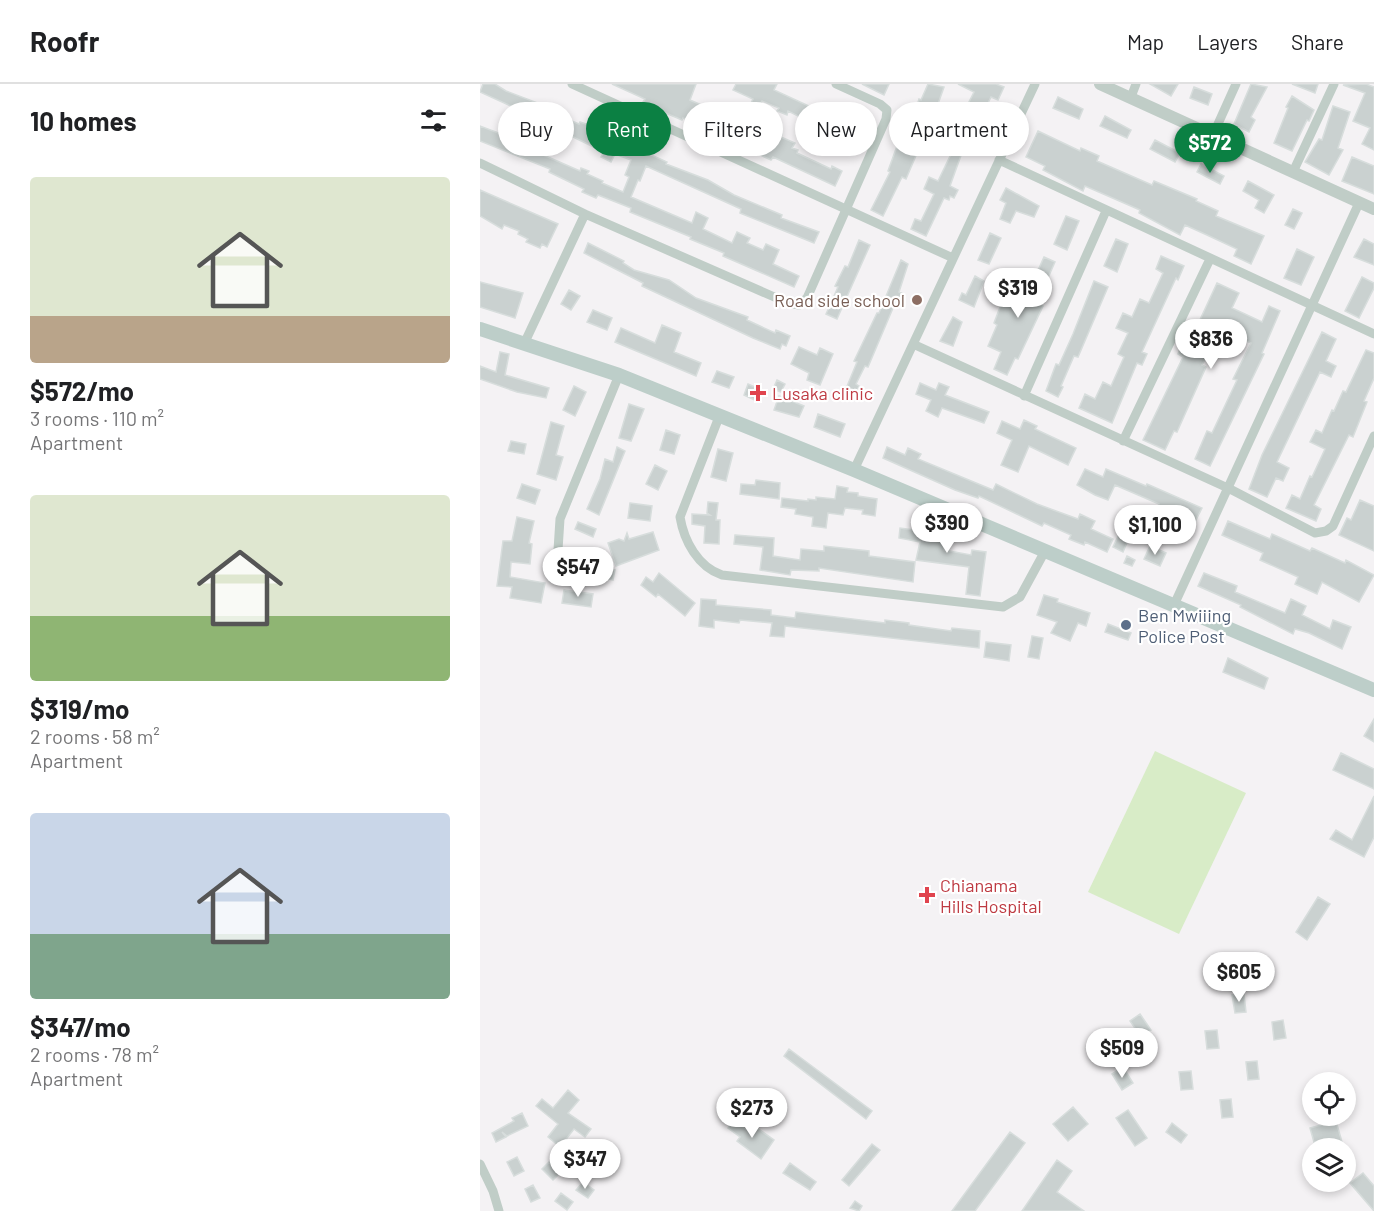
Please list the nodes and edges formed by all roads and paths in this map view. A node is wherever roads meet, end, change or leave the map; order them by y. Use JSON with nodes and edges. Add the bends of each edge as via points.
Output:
{"nodes":[{"id":1,"x":572,"y":84,"type":"edge"},
{"id":2,"x":836,"y":84,"type":"edge"},
{"id":3,"x":1035,"y":84,"type":"edge"},
{"id":4,"x":1100,"y":84,"type":"edge"},
{"id":5,"x":1136,"y":84,"type":"edge"},
{"id":6,"x":1236,"y":84,"type":"edge"},
{"id":7,"x":1334,"y":84,"type":"edge"},
{"id":8,"x":1131,"y":97,"type":"junction"},
{"id":9,"x":1213,"y":135,"type":"junction"},
{"id":10,"x":999,"y":160,"type":"junction"},
{"id":11,"x":480,"y":163,"type":"edge"},
{"id":12,"x":1293,"y":172,"type":"junction"},
{"id":13,"x":1359,"y":203,"type":"junction"},
{"id":14,"x":848,"y":209,"type":"junction"},
{"id":15,"x":1374,"y":209,"type":"edge"},
{"id":16,"x":1106,"y":211,"type":"junction"},
{"id":17,"x":585,"y":214,"type":"junction"},
{"id":18,"x":953,"y":258,"type":"junction"},
{"id":19,"x":1210,"y":259,"type":"junction"},
{"id":20,"x":1313,"y":306,"type":"junction"},
{"id":21,"x":480,"y":329,"type":"edge"},
{"id":22,"x":1374,"y":334,"type":"edge"},
{"id":23,"x":524,"y":344,"type":"junction"},
{"id":24,"x":913,"y":344,"type":"junction"},
{"id":25,"x":619,"y":375,"type":"junction"},
{"id":26,"x":1024,"y":396,"type":"junction"},
{"id":27,"x":719,"y":417,"type":"junction"},
{"id":28,"x":1374,"y":436,"type":"edge"},
{"id":29,"x":1123,"y":441,"type":"junction"},
{"id":30,"x":854,"y":470,"type":"junction"},
{"id":31,"x":1230,"y":489,"type":"junction"},
{"id":32,"x":558,"y":550,"type":"dead end"},
{"id":33,"x":1045,"y":551,"type":"junction"},
{"id":34,"x":1174,"y":605,"type":"junction"},
{"id":35,"x":1374,"y":690,"type":"edge"},
{"id":36,"x":480,"y":1164,"type":"edge"},
{"id":37,"x":499,"y":1211,"type":"edge"}],
"edges":[{"from":1,"to":14,"type":"street"},
{"from":2,"to":14,"type":"street","via":[[887,110]]},
{"from":3,"to":10,"type":"street"},
{"from":4,"to":8,"type":"street"},
{"from":5,"to":8,"type":"street"},
{"from":6,"to":9,"type":"street"},
{"from":7,"to":12,"type":"street"},
{"from":8,"to":9,"type":"street"},
{"from":9,"to":12,"type":"street"},
{"from":10,"to":16,"type":"street"},
{"from":10,"to":18,"type":"street"},
{"from":11,"to":17,"type":"street"},
{"from":12,"to":13,"type":"street"},
{"from":13,"to":15,"type":"street"},
{"from":13,"to":20,"type":"street"},
{"from":14,"to":17,"type":"street","via":[[807,298],[799,305]]},
{"from":14,"to":18,"type":"street"},
{"from":16,"to":19,"type":"street"},
{"from":16,"to":26,"type":"street"},
{"from":17,"to":23,"type":"street"},
{"from":18,"to":24,"type":"street"},
{"from":19,"to":20,"type":"street"},
{"from":19,"to":29,"type":"street"},
{"from":20,"to":22,"type":"street"},
{"from":20,"to":31,"type":"street"},
{"from":21,"to":23,"type":"main road"},
{"from":23,"to":25,"type":"main road"},
{"from":24,"to":26,"type":"street"},
{"from":24,"to":30,"type":"street"},
{"from":25,"to":27,"type":"main road"},
{"from":25,"to":32,"type":"street","via":[[560,519]]},
{"from":26,"to":29,"type":"street"},
{"from":27,"to":30,"type":"main road"},
{"from":27,"to":33,"type":"street","via":[[680,517],[682,529],[709,571],[1003,606],[1020,597]]},
{"from":28,"to":31,"type":"street","via":[[1333,526],[1326,531],[1315,533]]},
{"from":29,"to":31,"type":"street"},
{"from":30,"to":33,"type":"main road"},
{"from":31,"to":34,"type":"street"},
{"from":33,"to":34,"type":"main road"},
{"from":34,"to":35,"type":"main road"},
{"from":36,"to":37,"type":"street"}]}
